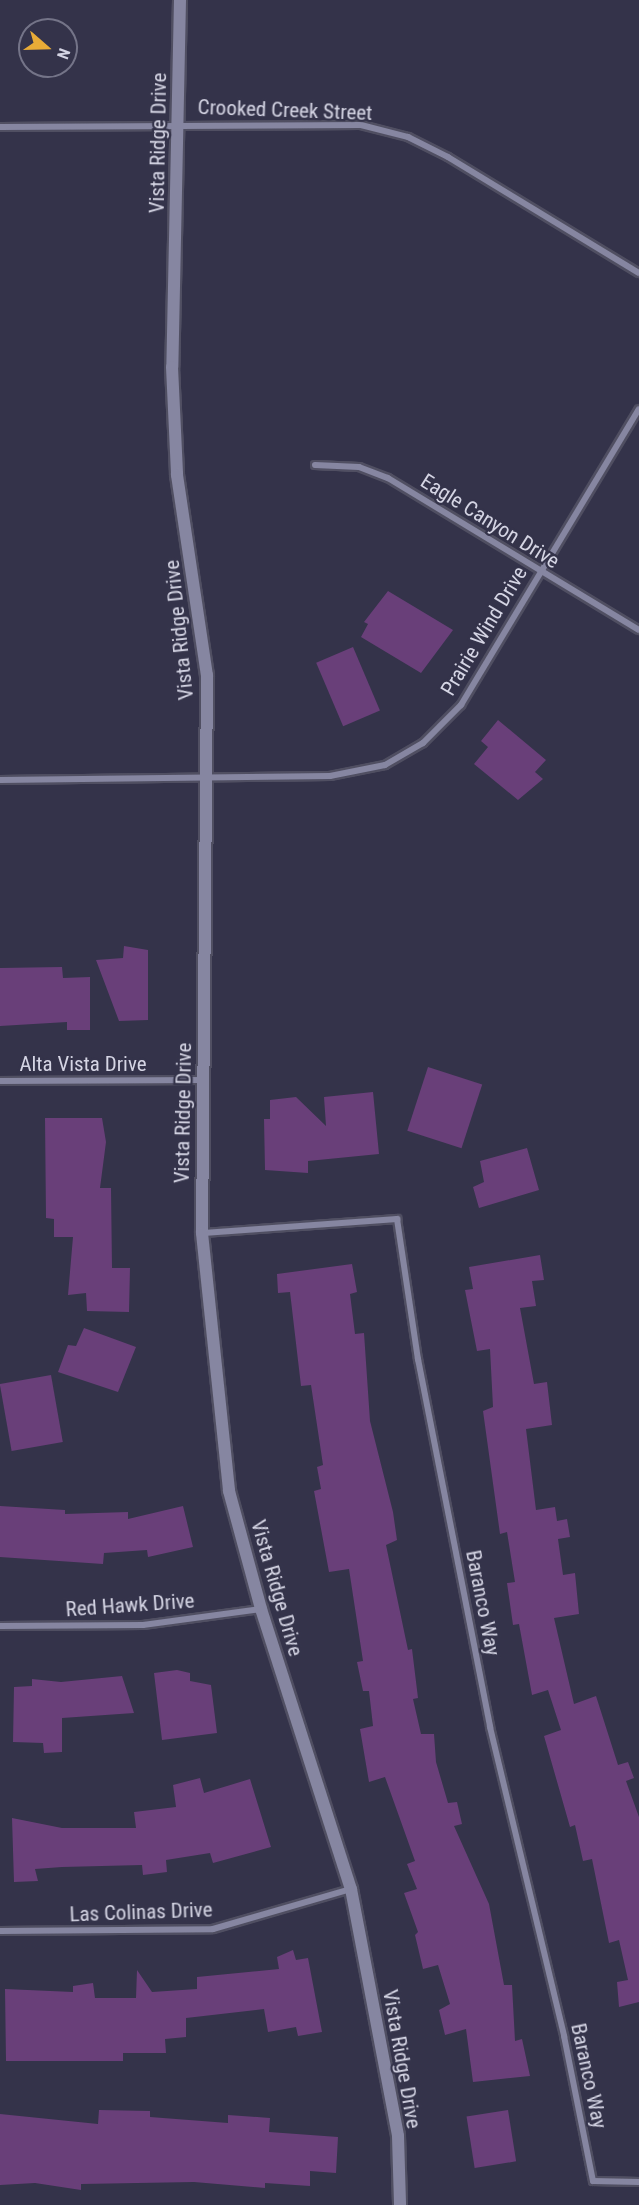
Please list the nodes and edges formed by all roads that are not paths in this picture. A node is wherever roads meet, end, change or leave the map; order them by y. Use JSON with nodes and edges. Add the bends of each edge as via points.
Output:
{"nodes":[{"id":1,"x":180,"y":0,"type":"edge"},
{"id":2,"x":178,"y":123,"type":"junction"},
{"id":3,"x":0,"y":127,"type":"edge"},
{"id":4,"x":639,"y":273,"type":"edge"},
{"id":5,"x":639,"y":409,"type":"edge"},
{"id":6,"x":315,"y":465,"type":"dead end"},
{"id":7,"x":539,"y":572,"type":"junction"},
{"id":8,"x":639,"y":630,"type":"edge"},
{"id":9,"x":205,"y":774,"type":"junction"},
{"id":10,"x":0,"y":780,"type":"edge"},
{"id":11,"x":203,"y":1080,"type":"junction"},
{"id":12,"x":0,"y":1081,"type":"edge"},
{"id":13,"x":202,"y":1233,"type":"junction"},
{"id":14,"x":261,"y":1609,"type":"junction"},
{"id":15,"x":0,"y":1626,"type":"edge"},
{"id":16,"x":351,"y":1889,"type":"junction"},
{"id":17,"x":0,"y":1931,"type":"edge"},
{"id":18,"x":639,"y":2182,"type":"edge"},
{"id":19,"x":400,"y":2205,"type":"edge"}],
"edges":[{"from":1,"to":2,"type":"street","name":"Vista Ridge Drive"},
{"from":2,"to":3,"type":"street","name":"Crooked Creek Street"},
{"from":2,"to":4,"type":"street","name":"Crooked Creek Street","via":[[361,125],[408,137]]},
{"from":2,"to":9,"type":"street","name":"Vista Ridge Drive","via":[[172,379],[177,475],[207,675]]},
{"from":5,"to":7,"type":"street","name":"Prairie Wind Drive"},
{"from":6,"to":7,"type":"street","name":"Eagle Canyon Drive","via":[[359,467],[388,478]]},
{"from":7,"to":8,"type":"street","name":"Eagle Canyon Drive"},
{"from":7,"to":9,"type":"street","name":"Prairie Wind Drive","via":[[461,705],[423,743],[386,765],[330,776]]},
{"from":9,"to":10,"type":"street","name":"Prairie Wind Drive"},
{"from":9,"to":11,"type":"street","name":"Vista Ridge Drive"},
{"from":11,"to":12,"type":"street","name":"Alta Vista Drive"},
{"from":11,"to":13,"type":"street","name":"Vista Ridge Drive"},
{"from":13,"to":14,"type":"street","name":"Vista Ridge Drive","via":[[229,1491]]},
{"from":13,"to":18,"type":"street","name":"Baranco Way","via":[[397,1219],[418,1359],[490,1727],[564,2036],[593,2181]]},
{"from":14,"to":15,"type":"street","name":"Red Hawk Drive","via":[[143,1625]]},
{"from":14,"to":16,"type":"street","name":"Vista Ridge Drive"},
{"from":16,"to":17,"type":"street","name":"Las Colinas Drive","via":[[213,1929]]},
{"from":16,"to":19,"type":"street","name":"Vista Ridge Drive","via":[[398,2136]]}]}
